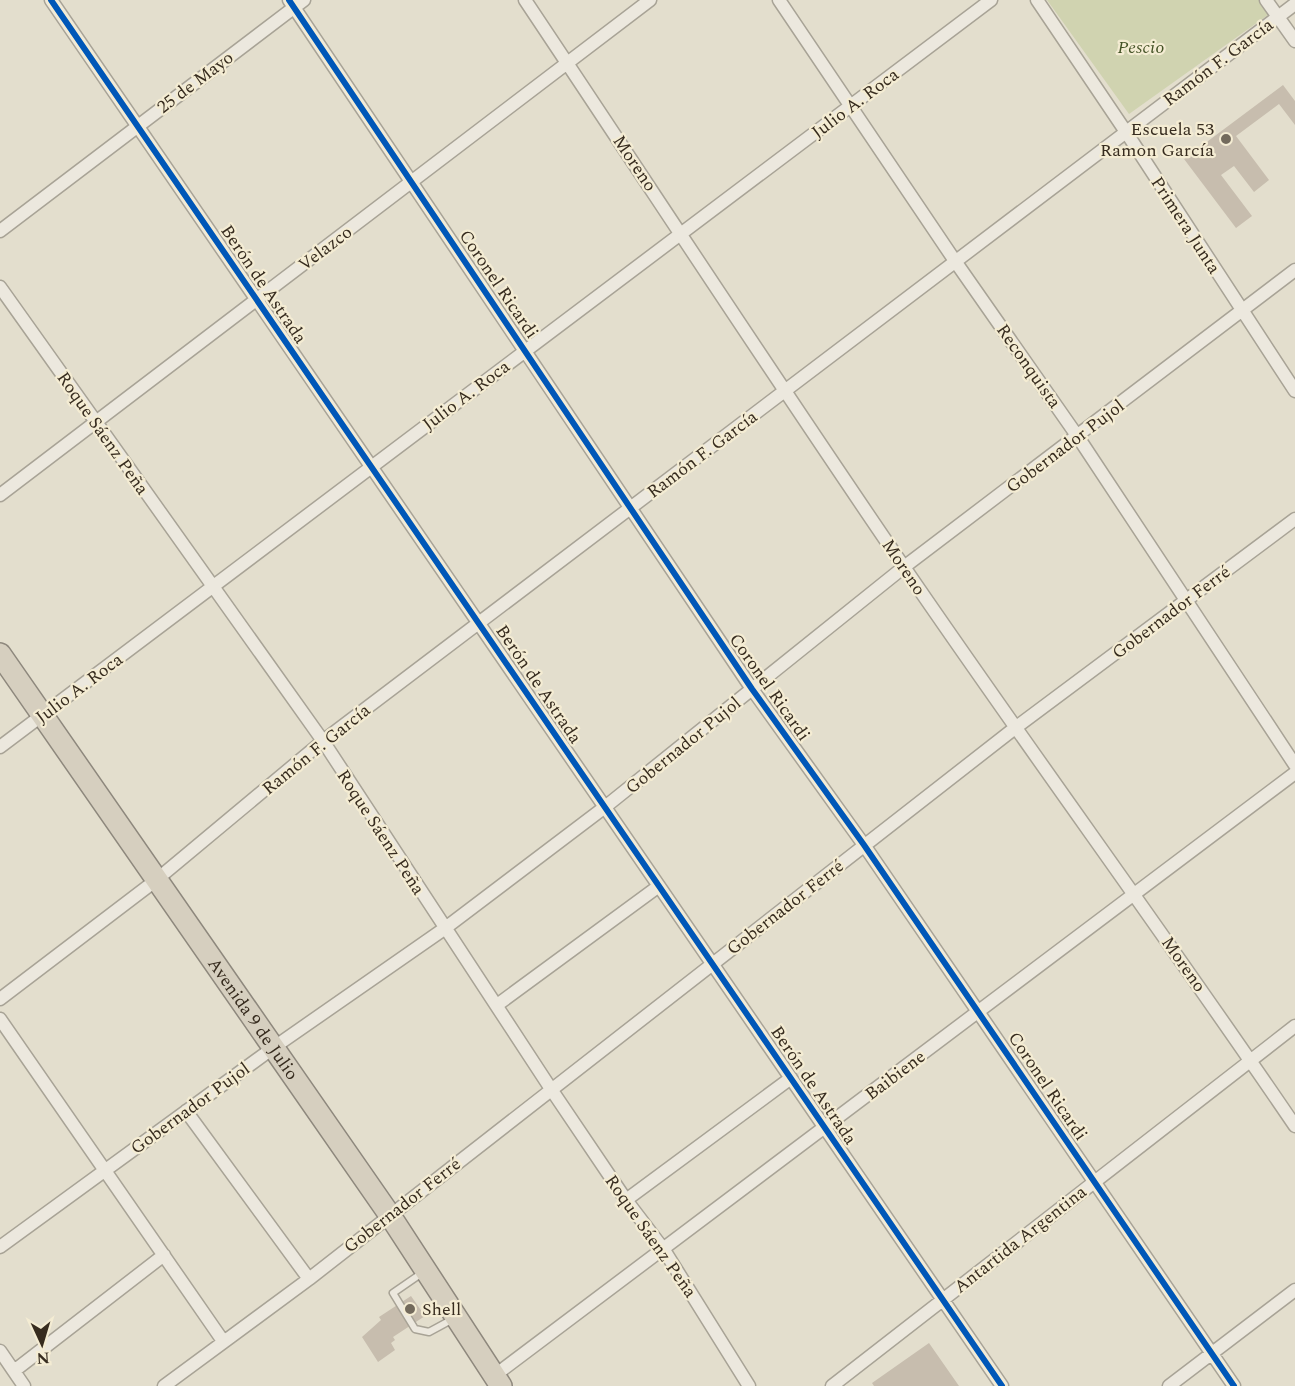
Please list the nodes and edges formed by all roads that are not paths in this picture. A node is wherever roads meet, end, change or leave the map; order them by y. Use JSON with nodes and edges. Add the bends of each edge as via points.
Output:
{"nodes":[{"id":1,"x":51,"y":0,"type":"edge"},
{"id":2,"x":525,"y":0,"type":"edge"},
{"id":3,"x":650,"y":0,"type":"edge"},
{"id":4,"x":779,"y":0,"type":"edge"},
{"id":5,"x":991,"y":0,"type":"edge"},
{"id":6,"x":1037,"y":0,"type":"edge"},
{"id":7,"x":1266,"y":0,"type":"edge"},
{"id":8,"x":296,"y":2,"type":"edge"},
{"id":9,"x":1295,"y":4,"type":"edge"},
{"id":10,"x":1278,"y":17,"type":"junction"},
{"id":11,"x":1295,"y":41,"type":"edge"},
{"id":12,"x":567,"y":63,"type":"junction"},
{"id":13,"x":851,"y":105,"type":"junction"},
{"id":14,"x":137,"y":126,"type":"junction"},
{"id":15,"x":1126,"y":132,"type":"junction"},
{"id":16,"x":411,"y":182,"type":"junction"},
{"id":17,"x":0,"y":231,"type":"edge"},
{"id":18,"x":682,"y":233,"type":"junction"},
{"id":19,"x":955,"y":261,"type":"junction"},
{"id":20,"x":1295,"y":270,"type":"edge"},
{"id":21,"x":0,"y":286,"type":"edge"},
{"id":22,"x":257,"y":300,"type":"junction"},
{"id":23,"x":1241,"y":311,"type":"junction"},
{"id":24,"x":525,"y":351,"type":"junction"},
{"id":25,"x":786,"y":390,"type":"junction"},
{"id":26,"x":1295,"y":392,"type":"edge"},
{"id":27,"x":96,"y":423,"type":"junction"},
{"id":28,"x":1078,"y":437,"type":"junction"},
{"id":29,"x":371,"y":467,"type":"junction"},
{"id":30,"x":0,"y":495,"type":"edge"},
{"id":31,"x":630,"y":508,"type":"junction"},
{"id":32,"x":1295,"y":519,"type":"edge"},
{"id":33,"x":904,"y":567,"type":"junction"},
{"id":34,"x":213,"y":587,"type":"junction"},
{"id":35,"x":1186,"y":601,"type":"junction"},
{"id":36,"x":478,"y":623,"type":"junction"},
{"id":37,"x":0,"y":654,"type":"edge"},
{"id":38,"x":752,"y":689,"type":"junction"},
{"id":39,"x":42,"y":716,"type":"junction"},
{"id":40,"x":1015,"y":728,"type":"junction"},
{"id":41,"x":323,"y":741,"type":"junction"},
{"id":42,"x":0,"y":747,"type":"edge"},
{"id":43,"x":1295,"y":765,"type":"edge"},
{"id":44,"x":1295,"y":773,"type":"edge"},
{"id":45,"x":605,"y":807,"type":"junction"},
{"id":46,"x":864,"y":845,"type":"junction"},
{"id":47,"x":155,"y":880,"type":"junction"},
{"id":48,"x":659,"y":886,"type":"junction"},
{"id":49,"x":1134,"y":892,"type":"junction"},
{"id":50,"x":444,"y":929,"type":"junction"},
{"id":51,"x":713,"y":964,"type":"junction"},
{"id":52,"x":0,"y":999,"type":"edge"},
{"id":53,"x":497,"y":1005,"type":"junction"},
{"id":54,"x":979,"y":1012,"type":"junction"},
{"id":55,"x":0,"y":1019,"type":"edge"},
{"id":56,"x":1295,"y":1026,"type":"edge"},
{"id":57,"x":273,"y":1048,"type":"junction"},
{"id":58,"x":1251,"y":1061,"type":"junction"},
{"id":59,"x":791,"y":1078,"type":"junction"},
{"id":60,"x":551,"y":1089,"type":"junction"},
{"id":61,"x":186,"y":1111,"type":"junction"},
{"id":62,"x":1295,"y":1126,"type":"edge"},
{"id":63,"x":825,"y":1127,"type":"junction"},
{"id":64,"x":105,"y":1169,"type":"junction"},
{"id":65,"x":1094,"y":1182,"type":"junction"},
{"id":66,"x":626,"y":1200,"type":"junction"},
{"id":67,"x":390,"y":1214,"type":"junction"},
{"id":68,"x":0,"y":1247,"type":"edge"},
{"id":69,"x":664,"y":1250,"type":"junction"},
{"id":70,"x":164,"y":1256,"type":"junction"},
{"id":71,"x":426,"y":1270,"type":"junction"},
{"id":72,"x":309,"y":1279,"type":"junction"},
{"id":73,"x":1295,"y":1290,"type":"edge"},
{"id":74,"x":942,"y":1299,"type":"junction"},
{"id":75,"x":456,"y":1318,"type":"junction"},
{"id":76,"x":223,"y":1341,"type":"junction"},
{"id":77,"x":0,"y":1351,"type":"edge"},
{"id":78,"x":1212,"y":1353,"type":"junction"},
{"id":79,"x":14,"y":1371,"type":"junction"},
{"id":80,"x":498,"y":1381,"type":"edge"},
{"id":81,"x":24,"y":1386,"type":"edge"},
{"id":82,"x":164,"y":1386,"type":"edge"},
{"id":83,"x":749,"y":1386,"type":"edge"},
{"id":84,"x":832,"y":1386,"type":"edge"},
{"id":85,"x":1002,"y":1386,"type":"edge"},
{"id":86,"x":1169,"y":1386,"type":"edge"},
{"id":87,"x":1234,"y":1386,"type":"edge"}],
"edges":[{"from":1,"to":14,"type":"street","name":"Berón de Astrada"},
{"from":2,"to":12,"type":"street","name":"Moreno"},
{"from":3,"to":12,"type":"street","name":"Velazco"},
{"from":4,"to":13,"type":"street","name":"Reconquista"},
{"from":5,"to":13,"type":"street","name":"Julio A. Roca"},
{"from":6,"to":15,"type":"street","name":"Primera Junta"},
{"from":7,"to":10,"type":"street"},
{"from":8,"to":14,"type":"street","name":"25 de Mayo"},
{"from":8,"to":16,"type":"street","name":"Coronel Ricardi"},
{"from":9,"to":10,"type":"street","name":"Ramón F. García"},
{"from":10,"to":11,"type":"street"},
{"from":10,"to":15,"type":"street","name":"Ramón F. García"},
{"from":12,"to":16,"type":"street","name":"Velazco"},
{"from":12,"to":18,"type":"street","name":"Moreno"},
{"from":13,"to":18,"type":"street","name":"Julio A. Roca"},
{"from":13,"to":19,"type":"street","name":"Reconquista"},
{"from":14,"to":17,"type":"street","name":"25 de Mayo"},
{"from":14,"to":22,"type":"street","name":"Berón de Astrada"},
{"from":15,"to":19,"type":"street","name":"Ramón F. García"},
{"from":15,"to":23,"type":"street","name":"Primera Junta"},
{"from":16,"to":22,"type":"street","name":"Velazco"},
{"from":16,"to":24,"type":"street","name":"Coronel Ricardi"},
{"from":18,"to":24,"type":"street","name":"Julio A. Roca"},
{"from":18,"to":25,"type":"street","name":"Moreno"},
{"from":19,"to":25,"type":"street","name":"Ramón F. García"},
{"from":19,"to":28,"type":"street","name":"Reconquista"},
{"from":20,"to":23,"type":"street","name":"Gobernador Pujol"},
{"from":21,"to":27,"type":"street","name":"Roque Sáenz Peña"},
{"from":22,"to":27,"type":"street","name":"Velazco"},
{"from":22,"to":29,"type":"street","name":"Berón de Astrada"},
{"from":23,"to":26,"type":"street","name":"Primera Junta"},
{"from":23,"to":28,"type":"street","name":"Gobernador Pujol"},
{"from":24,"to":29,"type":"street","name":"Julio A. Roca"},
{"from":24,"to":31,"type":"street","name":"Coronel Ricardi"},
{"from":25,"to":31,"type":"street","name":"Ramón F. García"},
{"from":25,"to":33,"type":"street","name":"Moreno"},
{"from":27,"to":30,"type":"street","name":"Velazco"},
{"from":27,"to":34,"type":"street","name":"Roque Sáenz Peña"},
{"from":28,"to":33,"type":"street","name":"Gobernador Pujol"},
{"from":28,"to":35,"type":"street","name":"Reconquista"},
{"from":29,"to":34,"type":"street","name":"Julio A. Roca"},
{"from":29,"to":36,"type":"street","name":"Berón de Astrada"},
{"from":31,"to":36,"type":"street","name":"Ramón F. García"},
{"from":31,"to":38,"type":"street","name":"Coronel Ricardi"},
{"from":32,"to":35,"type":"street","name":"Gobernador Ferré"},
{"from":33,"to":38,"type":"street","name":"Gobernador Pujol"},
{"from":33,"to":40,"type":"street","name":"Moreno"},
{"from":34,"to":39,"type":"street","name":"Julio A. Roca"},
{"from":34,"to":41,"type":"street","name":"Roque Sáenz Peña"},
{"from":35,"to":40,"type":"street","name":"Gobernador Ferré"},
{"from":35,"to":43,"type":"street","name":"Reconquista"},
{"from":36,"to":41,"type":"street","name":"Ramón F. García"},
{"from":36,"to":45,"type":"street","name":"Berón de Astrada"},
{"from":37,"to":39,"type":"highway","name":"Avenida 9 de Julio"},
{"from":38,"to":45,"type":"street","name":"Gobernador Pujol"},
{"from":38,"to":46,"type":"street","name":"Coronel Ricardi"},
{"from":39,"to":42,"type":"street","name":"Julio A. Roca"},
{"from":39,"to":47,"type":"highway","name":"Avenida 9 de Julio"},
{"from":40,"to":46,"type":"street","name":"Gobernador Ferré"},
{"from":40,"to":49,"type":"street","name":"Moreno"},
{"from":41,"to":47,"type":"street","name":"Ramón F. García"},
{"from":41,"to":50,"type":"street","name":"Roque Sáenz Peña"},
{"from":44,"to":49,"type":"street","name":"Baibiene"},
{"from":45,"to":48,"type":"street","name":"Berón de Astrada"},
{"from":45,"to":50,"type":"street","name":"Gobernador Pujol"},
{"from":46,"to":51,"type":"street","name":"Gobernador Ferré"},
{"from":46,"to":54,"type":"street","name":"Coronel Ricardi"},
{"from":47,"to":52,"type":"street","name":"Ramón F. García"},
{"from":47,"to":57,"type":"highway","name":"Avenida 9 de Julio"},
{"from":48,"to":51,"type":"street","name":"Berón de Astrada"},
{"from":48,"to":53,"type":"street"},
{"from":49,"to":54,"type":"street","name":"Baibiene"},
{"from":49,"to":58,"type":"street","name":"Moreno"},
{"from":50,"to":53,"type":"street","name":"Roque Sáenz Peña"},
{"from":50,"to":57,"type":"street","name":"Gobernador Pujol"},
{"from":51,"to":59,"type":"street","name":"Berón de Astrada"},
{"from":51,"to":60,"type":"street","name":"Gobernador Ferré"},
{"from":53,"to":60,"type":"street","name":"Roque Sáenz Peña"},
{"from":54,"to":63,"type":"street","name":"Baibiene"},
{"from":54,"to":65,"type":"street","name":"Coronel Ricardi"},
{"from":55,"to":64,"type":"street"},
{"from":56,"to":58,"type":"street","name":"Antartida Argentina"},
{"from":57,"to":61,"type":"street","name":"Gobernador Pujol"},
{"from":57,"to":67,"type":"highway","name":"Avenida 9 de Julio"},
{"from":58,"to":62,"type":"street","name":"Moreno"},
{"from":58,"to":65,"type":"street","name":"Antartida Argentina"},
{"from":59,"to":63,"type":"street","name":"Berón de Astrada"},
{"from":59,"to":66,"type":"street"},
{"from":60,"to":66,"type":"street","name":"Roque Sáenz Peña"},
{"from":60,"to":67,"type":"street","name":"Gobernador Ferré"},
{"from":61,"to":64,"type":"street","name":"Gobernador Pujol"},
{"from":61,"to":72,"type":"street"},
{"from":63,"to":69,"type":"street","name":"Baibiene"},
{"from":63,"to":74,"type":"street","name":"Berón de Astrada"},
{"from":64,"to":68,"type":"street","name":"Gobernador Pujol"},
{"from":64,"to":70,"type":"street"},
{"from":65,"to":74,"type":"street","name":"Antartida Argentina"},
{"from":65,"to":78,"type":"street","name":"Coronel Ricardi"},
{"from":66,"to":69,"type":"street","name":"Roque Sáenz Peña"},
{"from":67,"to":71,"type":"highway","name":"Avenida 9 de Julio"},
{"from":67,"to":72,"type":"street","name":"Gobernador Ferré"},
{"from":69,"to":80,"type":"street","name":"Baibiene"},
{"from":69,"to":83,"type":"street","name":"Roque Sáenz Peña"},
{"from":70,"to":76,"type":"street"},
{"from":70,"to":79,"type":"street"},
{"from":71,"to":75,"type":"highway","name":"Avenida 9 de Julio"},
{"from":71,"to":75,"type":"lane","via":[[393,1293],[416,1329],[429,1332]]},
{"from":72,"to":76,"type":"street","name":"Gobernador Ferré"},
{"from":73,"to":78,"type":"street"},
{"from":74,"to":84,"type":"street","name":"Antartida Argentina"},
{"from":74,"to":85,"type":"street","name":"Berón de Astrada"},
{"from":75,"to":80,"type":"highway","name":"Avenida 9 de Julio"},
{"from":76,"to":82,"type":"street","name":"Gobernador Ferré"},
{"from":77,"to":79,"type":"street"},
{"from":78,"to":86,"type":"street"},
{"from":78,"to":87,"type":"street","name":"Coronel Ricardi"},
{"from":79,"to":81,"type":"street"}]}
